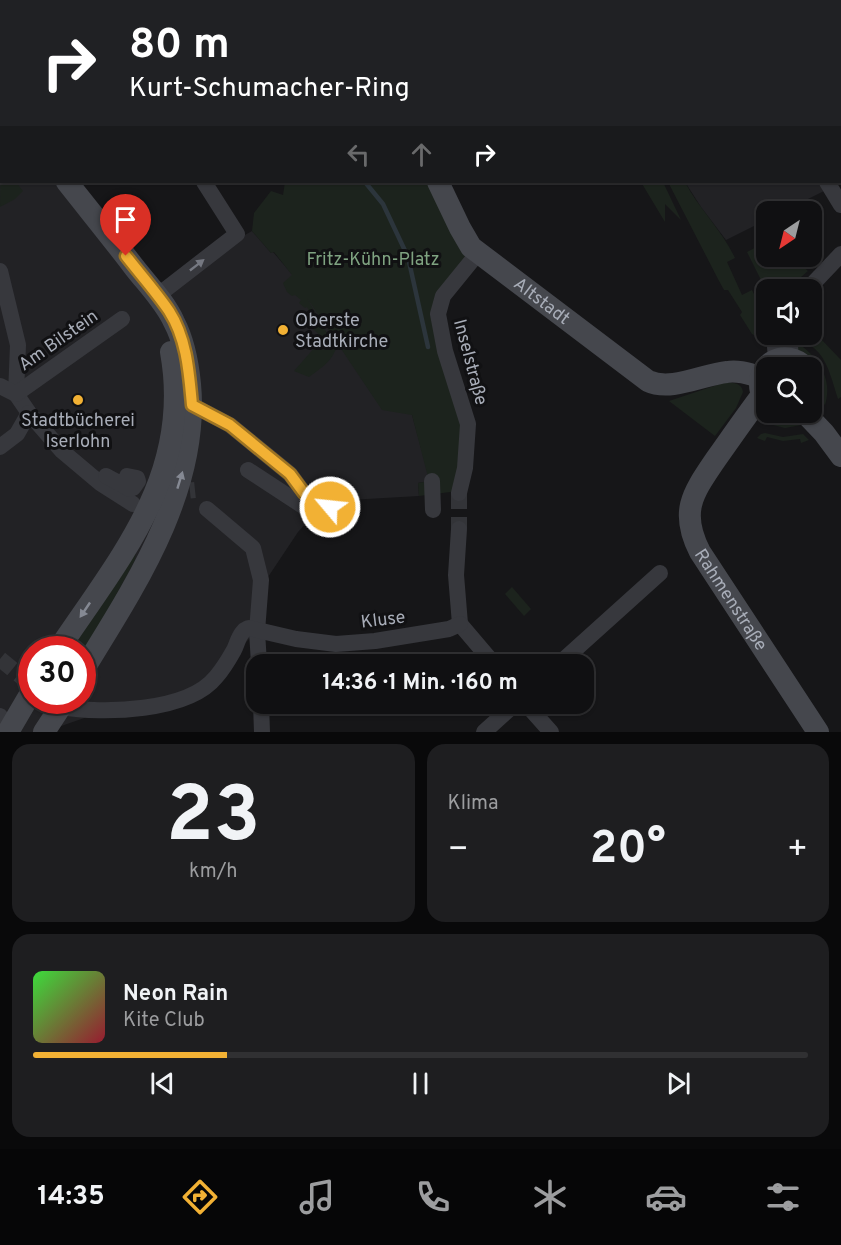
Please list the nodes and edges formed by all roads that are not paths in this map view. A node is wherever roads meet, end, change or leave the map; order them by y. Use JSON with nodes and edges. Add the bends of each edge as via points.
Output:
{"nodes":[{"id":1,"x":68,"y":183,"type":"edge"},
{"id":2,"x":205,"y":183,"type":"edge"},
{"id":3,"x":438,"y":183,"type":"edge"},
{"id":4,"x":828,"y":183,"type":"edge"},
{"id":5,"x":841,"y":205,"type":"edge"},
{"id":6,"x":478,"y":253,"type":"junction"},
{"id":7,"x":841,"y":254,"type":"edge"},
{"id":8,"x":0,"y":271,"type":"edge"},
{"id":9,"x":817,"y":279,"type":"edge"},
{"id":10,"x":157,"y":296,"type":"junction"},
{"id":11,"x":122,"y":319,"type":"dead end"},
{"id":12,"x":756,"y":366,"type":"edge"},
{"id":13,"x":0,"y":386,"type":"edge"},
{"id":14,"x":16,"y":394,"type":"junction"},
{"id":15,"x":756,"y":404,"type":"edge"},
{"id":16,"x":192,"y":405,"type":"junction"},
{"id":17,"x":822,"y":411,"type":"edge"},
{"id":18,"x":29,"y":413,"type":"junction"},
{"id":19,"x":814,"y":423,"type":"edge"},
{"id":20,"x":841,"y":433,"type":"edge"},
{"id":21,"x":0,"y":447,"type":"edge"},
{"id":22,"x":841,"y":456,"type":"edge"},
{"id":23,"x":79,"y":465,"type":"junction"},
{"id":24,"x":248,"y":470,"type":"dead end"},
{"id":25,"x":107,"y":477,"type":"dead end"},
{"id":26,"x":432,"y":480,"type":"dead end"},
{"id":27,"x":459,"y":493,"type":"tunnel mouth"},
{"id":28,"x":313,"y":500,"type":"junction"},
{"id":29,"x":133,"y":504,"type":"dead end"},
{"id":30,"x":330,"y":507,"type":"dead end"},
{"id":31,"x":207,"y":509,"type":"dead end"},
{"id":32,"x":433,"y":510,"type":"dead end"},
{"id":33,"x":459,"y":529,"type":"tunnel mouth"},
{"id":34,"x":136,"y":534,"type":"junction"},
{"id":35,"x":155,"y":546,"type":"junction"},
{"id":36,"x":660,"y":573,"type":"dead end"},
{"id":37,"x":460,"y":624,"type":"junction"},
{"id":38,"x":257,"y":631,"type":"junction"},
{"id":39,"x":67,"y":636,"type":"edge"},
{"id":40,"x":96,"y":649,"type":"edge"},
{"id":41,"x":258,"y":654,"type":"edge"},
{"id":42,"x":486,"y":654,"type":"edge"},
{"id":43,"x":570,"y":654,"type":"edge"},
{"id":44,"x":96,"y":709,"type":"edge"},
{"id":45,"x":25,"y":714,"type":"edge"},
{"id":46,"x":46,"y":714,"type":"edge"},
{"id":47,"x":263,"y":714,"type":"edge"},
{"id":48,"x":504,"y":714,"type":"edge"},
{"id":49,"x":535,"y":714,"type":"edge"},
{"id":50,"x":20,"y":730,"type":"edge"},
{"id":51,"x":265,"y":730,"type":"edge"},
{"id":52,"x":484,"y":732,"type":"edge"},
{"id":53,"x":551,"y":732,"type":"edge"},
{"id":54,"x":818,"y":732,"type":"edge"}],
"edges":[{"from":1,"to":10,"type":"street"},
{"from":10,"to":2,"type":"street","one_way":true,"via":[[237,234]]},
{"from":3,"to":6,"type":"street","name":"Altstadt","via":[[466,240]]},
{"from":4,"to":5,"type":"street"},
{"from":6,"to":12,"type":"street","name":"Altstadt","via":[[648,381],[678,382],[727,360],[747,360]]},
{"from":6,"to":27,"type":"street","name":"Inselstraße","via":[[443,296],[438,314],[468,424]]},
{"from":7,"to":9,"type":"street"},
{"from":8,"to":14,"type":"street","via":[[18,345]]},
{"from":10,"to":16,"type":"street","via":[[169,311],[183,344]]},
{"from":10,"to":34,"type":"street","via":[[173,365],[175,403],[165,466]]},
{"from":11,"to":14,"type":"street","name":"Am Bilstein"},
{"from":13,"to":14,"type":"street"},
{"from":14,"to":18,"type":"street"},
{"from":15,"to":54,"type":"street","name":"Rahmenstraße","via":[[698,485],[690,502],[689,523],[694,541]]},
{"from":16,"to":28,"type":"street","via":[[230,425],[290,474]]},
{"from":35,"to":16,"type":"street","one_way":true,"via":[[182,472]]},
{"from":17,"to":20,"type":"street"},
{"from":18,"to":21,"type":"street","via":[[17,434]]},
{"from":18,"to":23,"type":"street"},
{"from":19,"to":22,"type":"street"},
{"from":23,"to":25,"type":"street"},
{"from":23,"to":29,"type":"street"},
{"from":24,"to":28,"type":"street","via":[[306,508]]},
{"from":26,"to":32,"type":"street"},
{"from":28,"to":30,"type":"street"},
{"from":31,"to":38,"type":"street","via":[[253,548],[261,580]]},
{"from":33,"to":37,"type":"street","via":[[456,575]]},
{"from":34,"to":35,"type":"street"},
{"from":34,"to":39,"type":"street","one_way":true},
{"from":35,"to":40,"type":"street"},
{"from":36,"to":43,"type":"street"},
{"from":37,"to":38,"type":"street","name":"Kluse","via":[[375,641],[336,644]]},
{"from":37,"to":42,"type":"street"},
{"from":38,"to":41,"type":"street"},
{"from":38,"to":44,"type":"street","via":[[244,630],[214,679],[182,700]]},
{"from":45,"to":50,"type":"street"},
{"from":46,"to":50,"type":"street"},
{"from":47,"to":51,"type":"street"},
{"from":48,"to":52,"type":"street"},
{"from":49,"to":53,"type":"street"}]}
